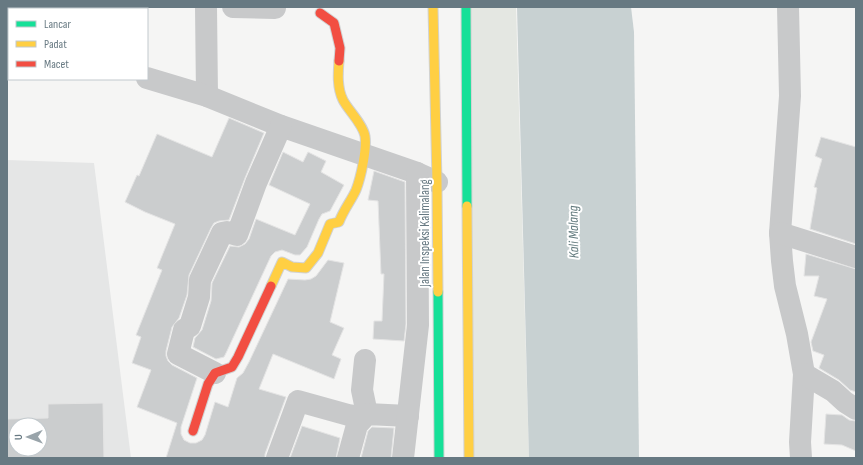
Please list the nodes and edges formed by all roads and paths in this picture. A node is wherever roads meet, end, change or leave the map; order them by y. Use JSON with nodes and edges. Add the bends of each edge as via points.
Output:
{"nodes":[{"id":1,"x":206,"y":7,"type":"edge"},
{"id":2,"x":233,"y":7,"type":"edge"},
{"id":3,"x":433,"y":7,"type":"edge"},
{"id":4,"x":466,"y":7,"type":"edge"},
{"id":5,"x":788,"y":7,"type":"edge"},
{"id":6,"x":275,"y":8,"type":"edge"},
{"id":7,"x":329,"y":14,"type":"edge"},
{"id":8,"x":148,"y":78,"type":"edge"},
{"id":9,"x":207,"y":96,"type":"junction"},
{"id":10,"x":281,"y":126,"type":"junction"},
{"id":11,"x":365,"y":156,"type":"junction"},
{"id":12,"x":417,"y":173,"type":"junction"},
{"id":13,"x":437,"y":182,"type":"junction"},
{"id":14,"x":780,"y":233,"type":"junction"},
{"id":15,"x":856,"y":257,"type":"edge"},
{"id":16,"x":365,"y":360,"type":"dead end"},
{"id":17,"x":215,"y":373,"type":"junction"},
{"id":18,"x":804,"y":374,"type":"junction"},
{"id":19,"x":856,"y":409,"type":"edge"},
{"id":20,"x":367,"y":414,"type":"junction"},
{"id":21,"x":408,"y":416,"type":"junction"},
{"id":22,"x":194,"y":431,"type":"dead end"},
{"id":23,"x":277,"y":458,"type":"edge"},
{"id":24,"x":348,"y":458,"type":"edge"},
{"id":25,"x":403,"y":458,"type":"edge"},
{"id":26,"x":439,"y":458,"type":"edge"},
{"id":27,"x":469,"y":458,"type":"edge"},
{"id":28,"x":801,"y":458,"type":"edge"}],
"edges":[{"from":1,"to":9,"type":"street"},
{"from":2,"to":6,"type":"street"},
{"from":3,"to":13,"type":"main road","name":"Jalan Inspeksi Kalimalang"},
{"from":4,"to":27,"type":"main road"},
{"from":5,"to":14,"type":"street","via":[[790,96]]},
{"from":7,"to":11,"type":"main road","via":[[340,48],[338,79],[342,99],[365,135]]},
{"from":8,"to":9,"type":"street"},
{"from":9,"to":10,"type":"street"},
{"from":10,"to":11,"type":"street"},
{"from":10,"to":17,"type":"street","via":[[237,235],[222,233],[200,280],[199,297],[190,326],[184,330],[178,354]]},
{"from":11,"to":12,"type":"street"},
{"from":11,"to":17,"type":"main road","via":[[356,190],[339,222],[330,224],[318,253],[306,268],[292,267],[282,262],[238,358],[232,367]]},
{"from":12,"to":13,"type":"street"},
{"from":12,"to":21,"type":"street","via":[[418,325]]},
{"from":13,"to":26,"type":"main road","name":"Jalan Inspeksi Kalimalang"},
{"from":14,"to":15,"type":"street"},
{"from":14,"to":18,"type":"street","via":[[785,286]]},
{"from":16,"to":20,"type":"street","via":[[362,390]]},
{"from":17,"to":22,"type":"main road","via":[[208,384]]},
{"from":18,"to":19,"type":"street","via":[[833,390]]},
{"from":18,"to":28,"type":"street"},
{"from":20,"to":21,"type":"street"},
{"from":20,"to":23,"type":"street","via":[[352,416],[298,401]]},
{"from":20,"to":24,"type":"street","via":[[358,425]]},
{"from":21,"to":25,"type":"street"}]}
